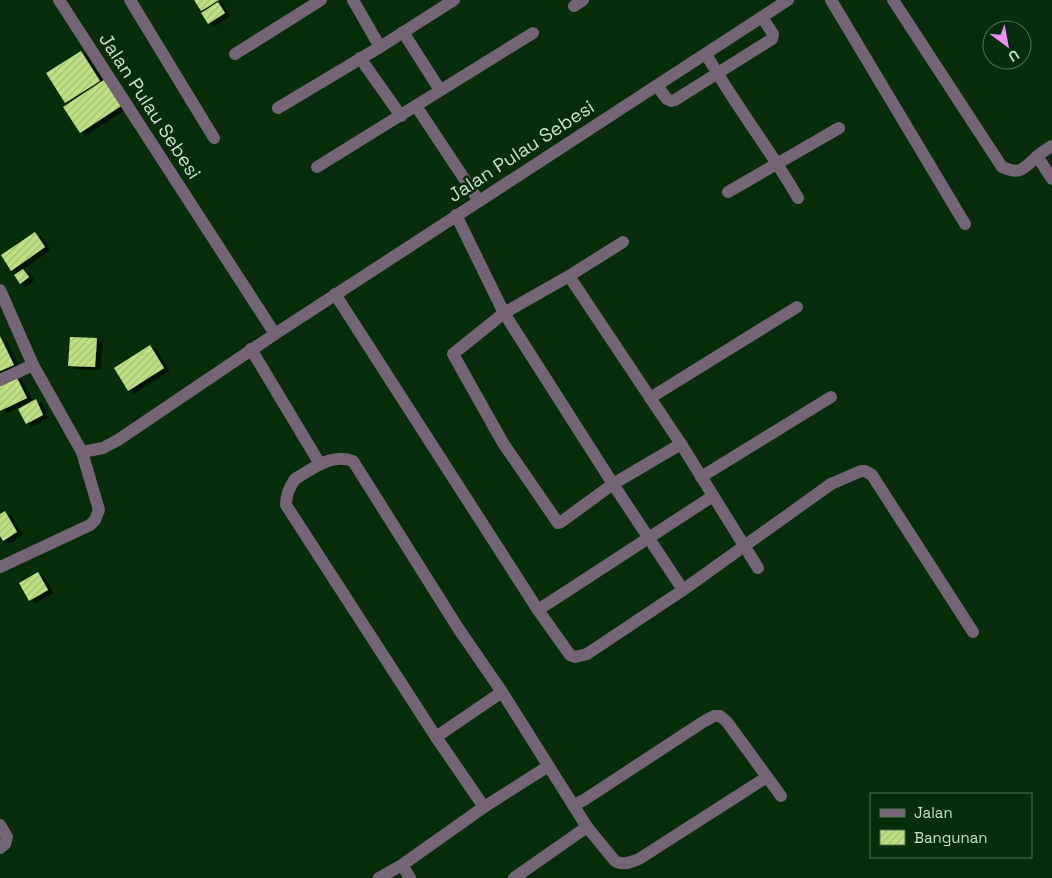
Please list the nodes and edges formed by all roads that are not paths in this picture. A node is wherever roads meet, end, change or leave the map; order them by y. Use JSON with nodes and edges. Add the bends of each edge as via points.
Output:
{"nodes":[{"id":1,"x":59,"y":0,"type":"edge"},
{"id":2,"x":130,"y":0,"type":"edge"},
{"id":3,"x":321,"y":0,"type":"edge"},
{"id":4,"x":353,"y":0,"type":"edge"},
{"id":5,"x":454,"y":0,"type":"edge"},
{"id":6,"x":788,"y":0,"type":"edge"},
{"id":7,"x":831,"y":0,"type":"edge"},
{"id":8,"x":892,"y":0,"type":"edge"},
{"id":9,"x":762,"y":17,"type":"junction"},
{"id":10,"x":403,"y":32,"type":"junction"},
{"id":11,"x":533,"y":33,"type":"dead end"},
{"id":12,"x":380,"y":47,"type":"junction"},
{"id":13,"x":235,"y":54,"type":"dead end"},
{"id":14,"x":706,"y":54,"type":"junction"},
{"id":15,"x":360,"y":58,"type":"junction"},
{"id":16,"x":717,"y":74,"type":"junction"},
{"id":17,"x":657,"y":86,"type":"junction"},
{"id":18,"x":440,"y":90,"type":"junction"},
{"id":19,"x":416,"y":106,"type":"junction"},
{"id":20,"x":278,"y":108,"type":"dead end"},
{"id":21,"x":401,"y":116,"type":"junction"},
{"id":22,"x":839,"y":128,"type":"dead end"},
{"id":23,"x":214,"y":138,"type":"dead end"},
{"id":24,"x":1052,"y":146,"type":"edge"},
{"id":25,"x":1037,"y":156,"type":"junction"},
{"id":26,"x":777,"y":162,"type":"junction"},
{"id":27,"x":317,"y":167,"type":"dead end"},
{"id":28,"x":1052,"y":179,"type":"edge"},
{"id":29,"x":728,"y":192,"type":"dead end"},
{"id":30,"x":798,"y":198,"type":"dead end"},
{"id":31,"x":479,"y":201,"type":"junction"},
{"id":32,"x":456,"y":215,"type":"junction"},
{"id":33,"x":966,"y":224,"type":"dead end"},
{"id":34,"x":623,"y":242,"type":"dead end"},
{"id":35,"x":569,"y":276,"type":"junction"},
{"id":36,"x":0,"y":290,"type":"edge"},
{"id":37,"x":335,"y":294,"type":"junction"},
{"id":38,"x":797,"y":306,"type":"dead end"},
{"id":39,"x":504,"y":313,"type":"junction"},
{"id":40,"x":275,"y":334,"type":"junction"},
{"id":41,"x":251,"y":349,"type":"junction"},
{"id":42,"x":33,"y":365,"type":"junction"},
{"id":43,"x":0,"y":380,"type":"edge"},
{"id":44,"x":831,"y":397,"type":"dead end"},
{"id":45,"x":650,"y":398,"type":"junction"},
{"id":46,"x":680,"y":444,"type":"junction"},
{"id":47,"x":82,"y":452,"type":"junction"},
{"id":48,"x":320,"y":464,"type":"junction"},
{"id":49,"x":701,"y":478,"type":"junction"},
{"id":50,"x":613,"y":484,"type":"junction"},
{"id":51,"x":713,"y":496,"type":"junction"},
{"id":52,"x":648,"y":538,"type":"junction"},
{"id":53,"x":743,"y":546,"type":"junction"},
{"id":54,"x":0,"y":567,"type":"edge"},
{"id":55,"x":758,"y":568,"type":"dead end"},
{"id":56,"x":683,"y":590,"type":"junction"},
{"id":57,"x":538,"y":610,"type":"junction"},
{"id":58,"x":973,"y":632,"type":"dead end"},
{"id":59,"x":502,"y":692,"type":"junction"},
{"id":60,"x":436,"y":737,"type":"junction"},
{"id":61,"x":548,"y":767,"type":"junction"},
{"id":62,"x":766,"y":777,"type":"junction"},
{"id":63,"x":780,"y":796,"type":"dead end"},
{"id":64,"x":573,"y":805,"type":"junction"},
{"id":65,"x":484,"y":807,"type":"junction"},
{"id":66,"x":0,"y":825,"type":"edge"},
{"id":67,"x":587,"y":827,"type":"junction"},
{"id":68,"x":0,"y":848,"type":"edge"},
{"id":69,"x":402,"y":865,"type":"junction"},
{"id":70,"x":379,"y":878,"type":"edge"},
{"id":71,"x":410,"y":878,"type":"edge"},
{"id":72,"x":514,"y":878,"type":"edge"}],
"edges":[{"from":1,"to":40,"type":"street","name":"Jalan Pulau Sebesi"},
{"from":2,"to":23,"type":"street"},
{"from":3,"to":13,"type":"street"},
{"from":4,"to":12,"type":"street"},
{"from":5,"to":10,"type":"street"},
{"from":6,"to":9,"type":"street","name":"Jalan Pulau Sebesi"},
{"from":7,"to":33,"type":"street"},
{"from":8,"to":25,"type":"street","via":[[1002,167],[1020,170]]},
{"from":9,"to":14,"type":"street","name":"Jalan Pulau Sebesi"},
{"from":9,"to":16,"type":"street","via":[[773,34],[772,39]]},
{"from":10,"to":12,"type":"street"},
{"from":10,"to":18,"type":"street"},
{"from":11,"to":18,"type":"street"},
{"from":12,"to":15,"type":"street"},
{"from":14,"to":16,"type":"street"},
{"from":14,"to":17,"type":"street","name":"Jalan Pulau Sebesi"},
{"from":15,"to":20,"type":"street"},
{"from":15,"to":21,"type":"street"},
{"from":16,"to":17,"type":"street","via":[[670,101]]},
{"from":16,"to":26,"type":"street"},
{"from":17,"to":31,"type":"street","name":"Jalan Pulau Sebesi"},
{"from":18,"to":19,"type":"street"},
{"from":19,"to":21,"type":"street"},
{"from":19,"to":31,"type":"street"},
{"from":21,"to":27,"type":"street"},
{"from":22,"to":26,"type":"street"},
{"from":24,"to":25,"type":"street"},
{"from":25,"to":28,"type":"street"},
{"from":26,"to":29,"type":"street"},
{"from":26,"to":30,"type":"street"},
{"from":31,"to":32,"type":"street","name":"Jalan Pulau Sebesi"},
{"from":32,"to":37,"type":"street","name":"Jalan Pulau Sebesi"},
{"from":32,"to":39,"type":"street"},
{"from":34,"to":35,"type":"street"},
{"from":35,"to":39,"type":"street"},
{"from":35,"to":45,"type":"street"},
{"from":36,"to":42,"type":"street"},
{"from":37,"to":40,"type":"street","name":"Jalan Pulau Sebesi"},
{"from":37,"to":57,"type":"street"},
{"from":38,"to":45,"type":"street"},
{"from":39,"to":50,"type":"street"},
{"from":39,"to":50,"type":"street","via":[[453,354],[503,443],[558,523]]},
{"from":40,"to":41,"type":"street","name":"Jalan Pulau Sebesi"},
{"from":41,"to":47,"type":"street","name":"Jalan Pulau Sebesi","via":[[110,445]]},
{"from":41,"to":48,"type":"street"},
{"from":42,"to":43,"type":"street"},
{"from":42,"to":47,"type":"street"},
{"from":44,"to":49,"type":"street"},
{"from":45,"to":46,"type":"street"},
{"from":46,"to":49,"type":"street"},
{"from":46,"to":50,"type":"street"},
{"from":47,"to":54,"type":"street","via":[[99,510],[95,520],[90,526]]},
{"from":48,"to":59,"type":"street","via":[[339,458],[353,461]]},
{"from":48,"to":60,"type":"street","via":[[295,479],[287,494],[286,505]]},
{"from":49,"to":51,"type":"street"},
{"from":50,"to":52,"type":"street"},
{"from":51,"to":52,"type":"street"},
{"from":51,"to":53,"type":"street"},
{"from":52,"to":56,"type":"street"},
{"from":52,"to":57,"type":"street"},
{"from":53,"to":55,"type":"street"},
{"from":53,"to":56,"type":"street"},
{"from":53,"to":58,"type":"street","via":[[831,484],[865,471],[872,475]]},
{"from":56,"to":57,"type":"street","via":[[587,654],[575,657],[570,655]]},
{"from":59,"to":60,"type":"street"},
{"from":59,"to":61,"type":"street"},
{"from":60,"to":65,"type":"street"},
{"from":61,"to":64,"type":"street"},
{"from":61,"to":65,"type":"street"},
{"from":62,"to":63,"type":"street"},
{"from":62,"to":64,"type":"street","via":[[727,722],[720,716],[714,716]]},
{"from":62,"to":67,"type":"street","via":[[627,864],[615,860]]},
{"from":64,"to":67,"type":"street"},
{"from":65,"to":69,"type":"street"},
{"from":66,"to":68,"type":"street","via":[[7,837]]},
{"from":67,"to":72,"type":"street"},
{"from":69,"to":70,"type":"street"},
{"from":69,"to":71,"type":"street"}]}
